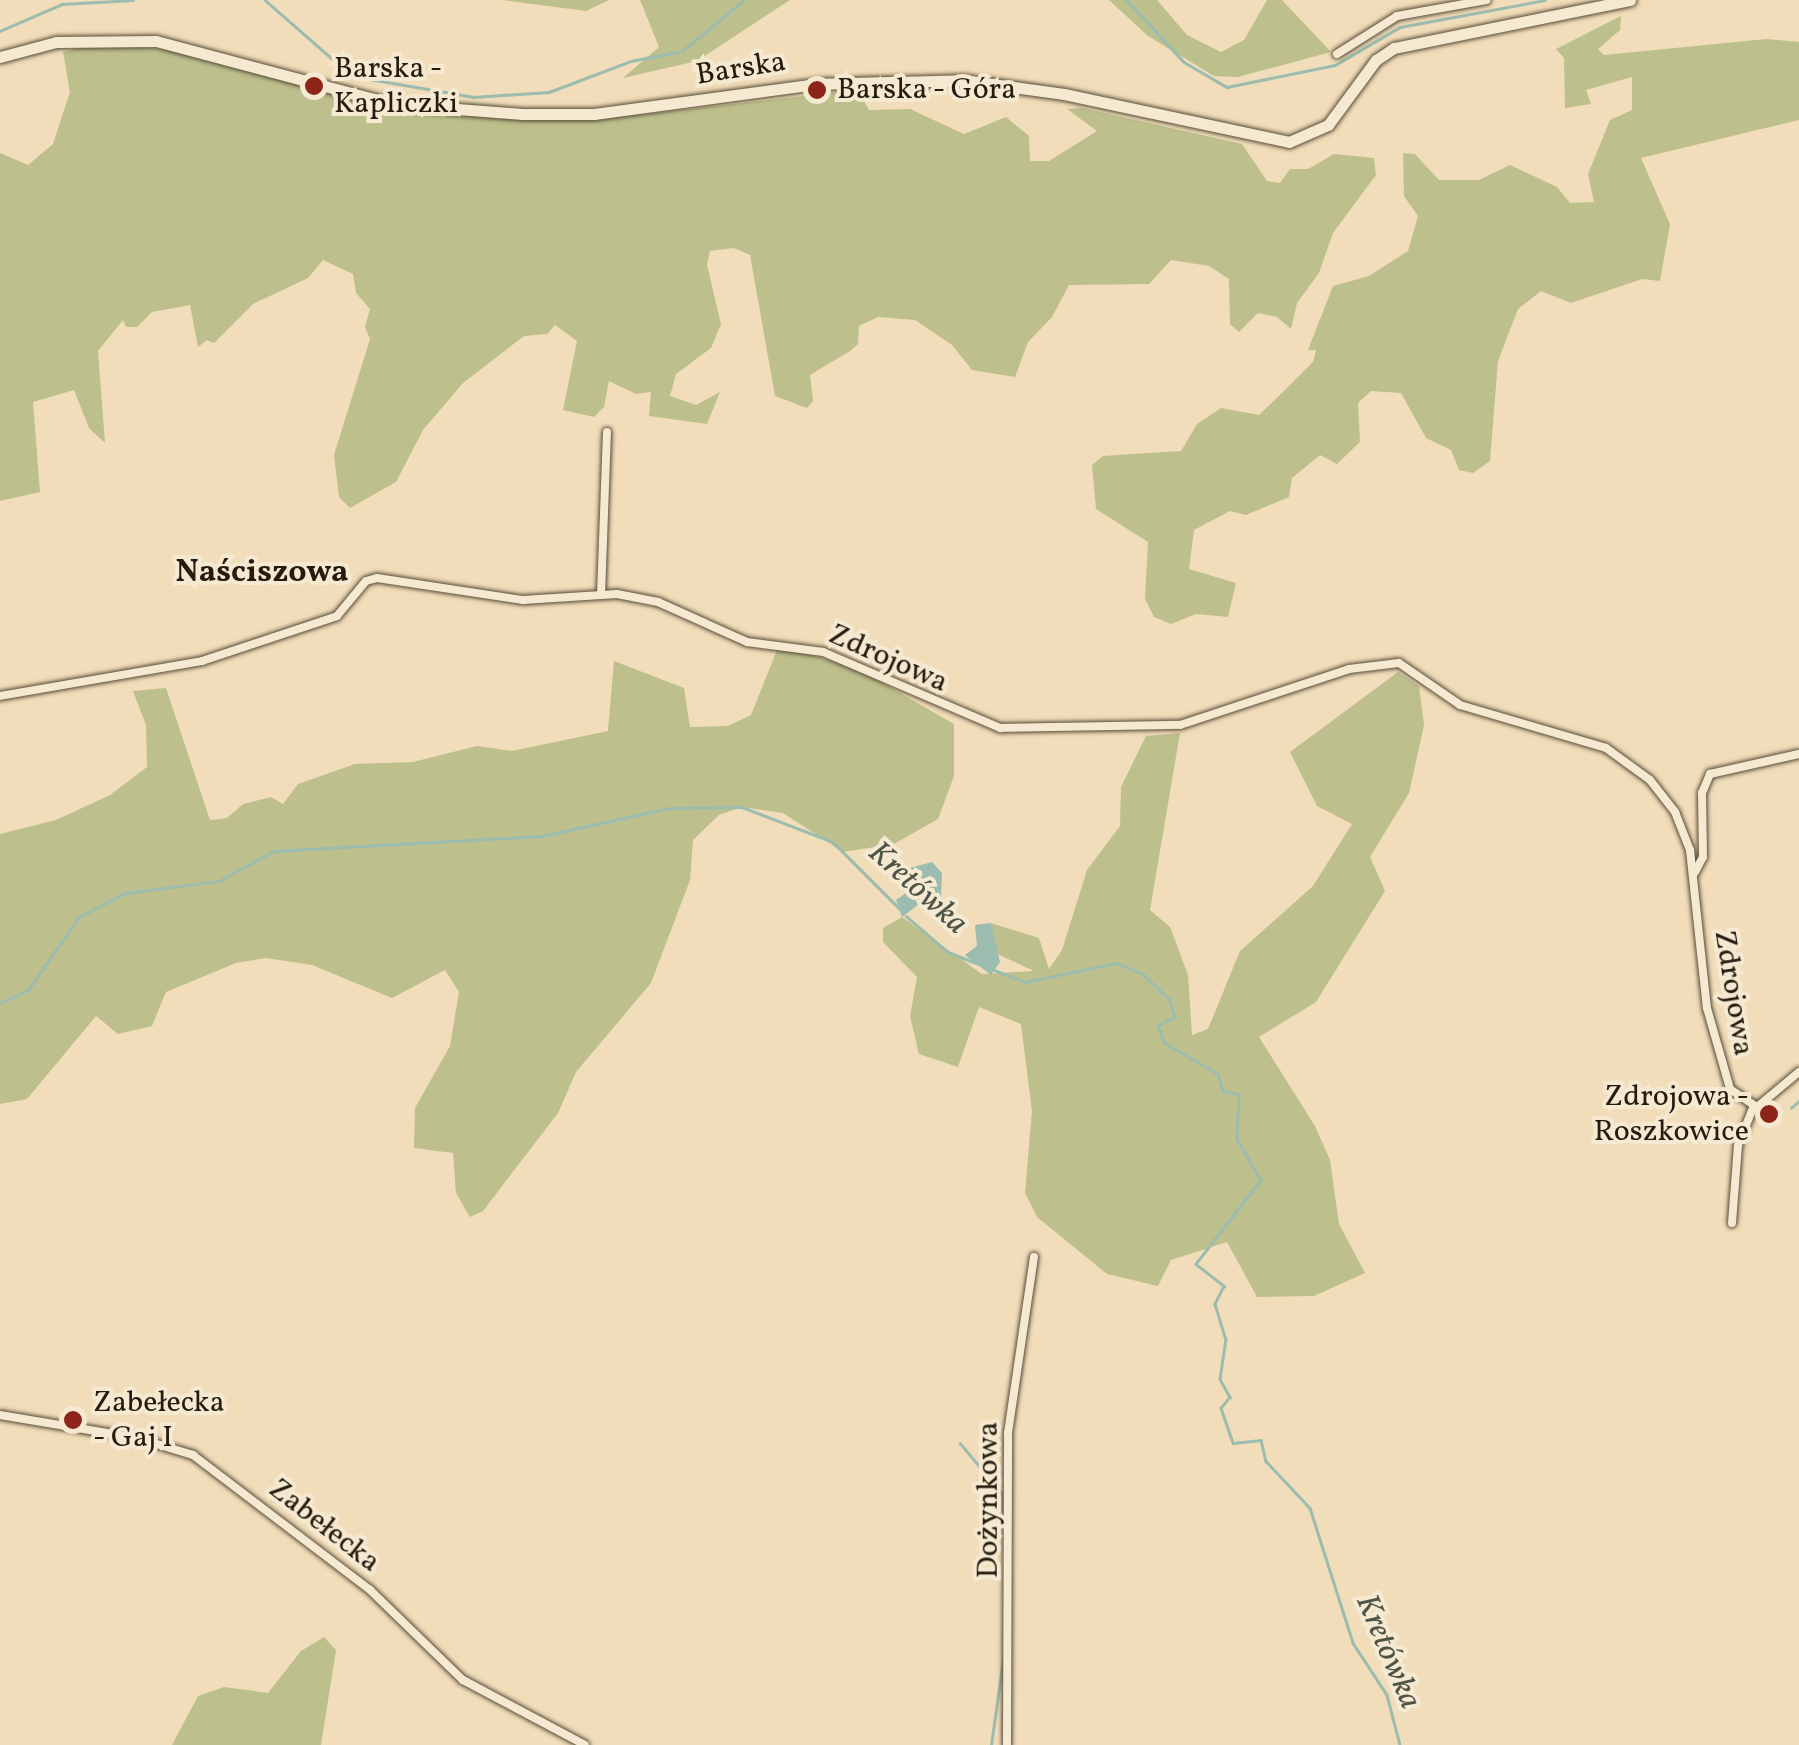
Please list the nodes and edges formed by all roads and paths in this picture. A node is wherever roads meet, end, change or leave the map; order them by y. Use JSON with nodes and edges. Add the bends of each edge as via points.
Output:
{"nodes":[{"id":1,"x":1487,"y":0,"type":"edge"},
{"id":2,"x":1630,"y":0,"type":"edge"},
{"id":3,"x":1337,"y":54,"type":"dead end"},
{"id":4,"x":0,"y":57,"type":"edge"},
{"id":5,"x":606,"y":432,"type":"dead end"},
{"id":6,"x":601,"y":595,"type":"junction"},
{"id":7,"x":0,"y":696,"type":"edge"},
{"id":8,"x":1799,"y":754,"type":"edge"},
{"id":9,"x":1695,"y":872,"type":"junction"},
{"id":10,"x":1799,"y":1072,"type":"edge"},
{"id":11,"x":1753,"y":1108,"type":"junction"},
{"id":12,"x":1732,"y":1224,"type":"dead end"},
{"id":13,"x":1034,"y":1257,"type":"dead end"},
{"id":14,"x":0,"y":1415,"type":"edge"},
{"id":15,"x":585,"y":1745,"type":"edge"},
{"id":16,"x":1007,"y":1745,"type":"edge"}],
"edges":[{"from":1,"to":3,"type":"street","via":[[1398,16]]},
{"from":2,"to":4,"type":"street","name":"Barska","via":[[1394,48],[1376,60],[1328,125],[1289,142],[1064,94],[963,80],[815,84],[594,114],[524,114],[392,104],[215,51],[156,41],[56,42]]},
{"from":5,"to":6,"type":"street"},
{"from":6,"to":7,"type":"street","name":"Zdrojowa","via":[[523,600],[377,578],[337,616],[202,661]]},
{"from":6,"to":9,"type":"street","name":"Zdrojowa","via":[[658,602],[747,642],[822,652],[1000,728],[1180,725],[1349,669],[1398,663],[1460,704],[1606,748],[1634,766],[1675,812]]},
{"from":8,"to":9,"type":"street","name":"Zdrojowa","via":[[1710,774],[1702,793],[1703,858]]},
{"from":9,"to":11,"type":"street","name":"Zdrojowa","via":[[1718,1058],[1730,1089]]},
{"from":10,"to":11,"type":"street","name":"Zdrojowa"},
{"from":11,"to":12,"type":"street","via":[[1738,1145]]},
{"from":13,"to":16,"type":"street","name":"Dożynkowa","via":[[1008,1432]]},
{"from":14,"to":15,"type":"street","name":"Zabełecka","via":[[137,1438],[193,1455],[370,1590],[462,1680]]}]}
